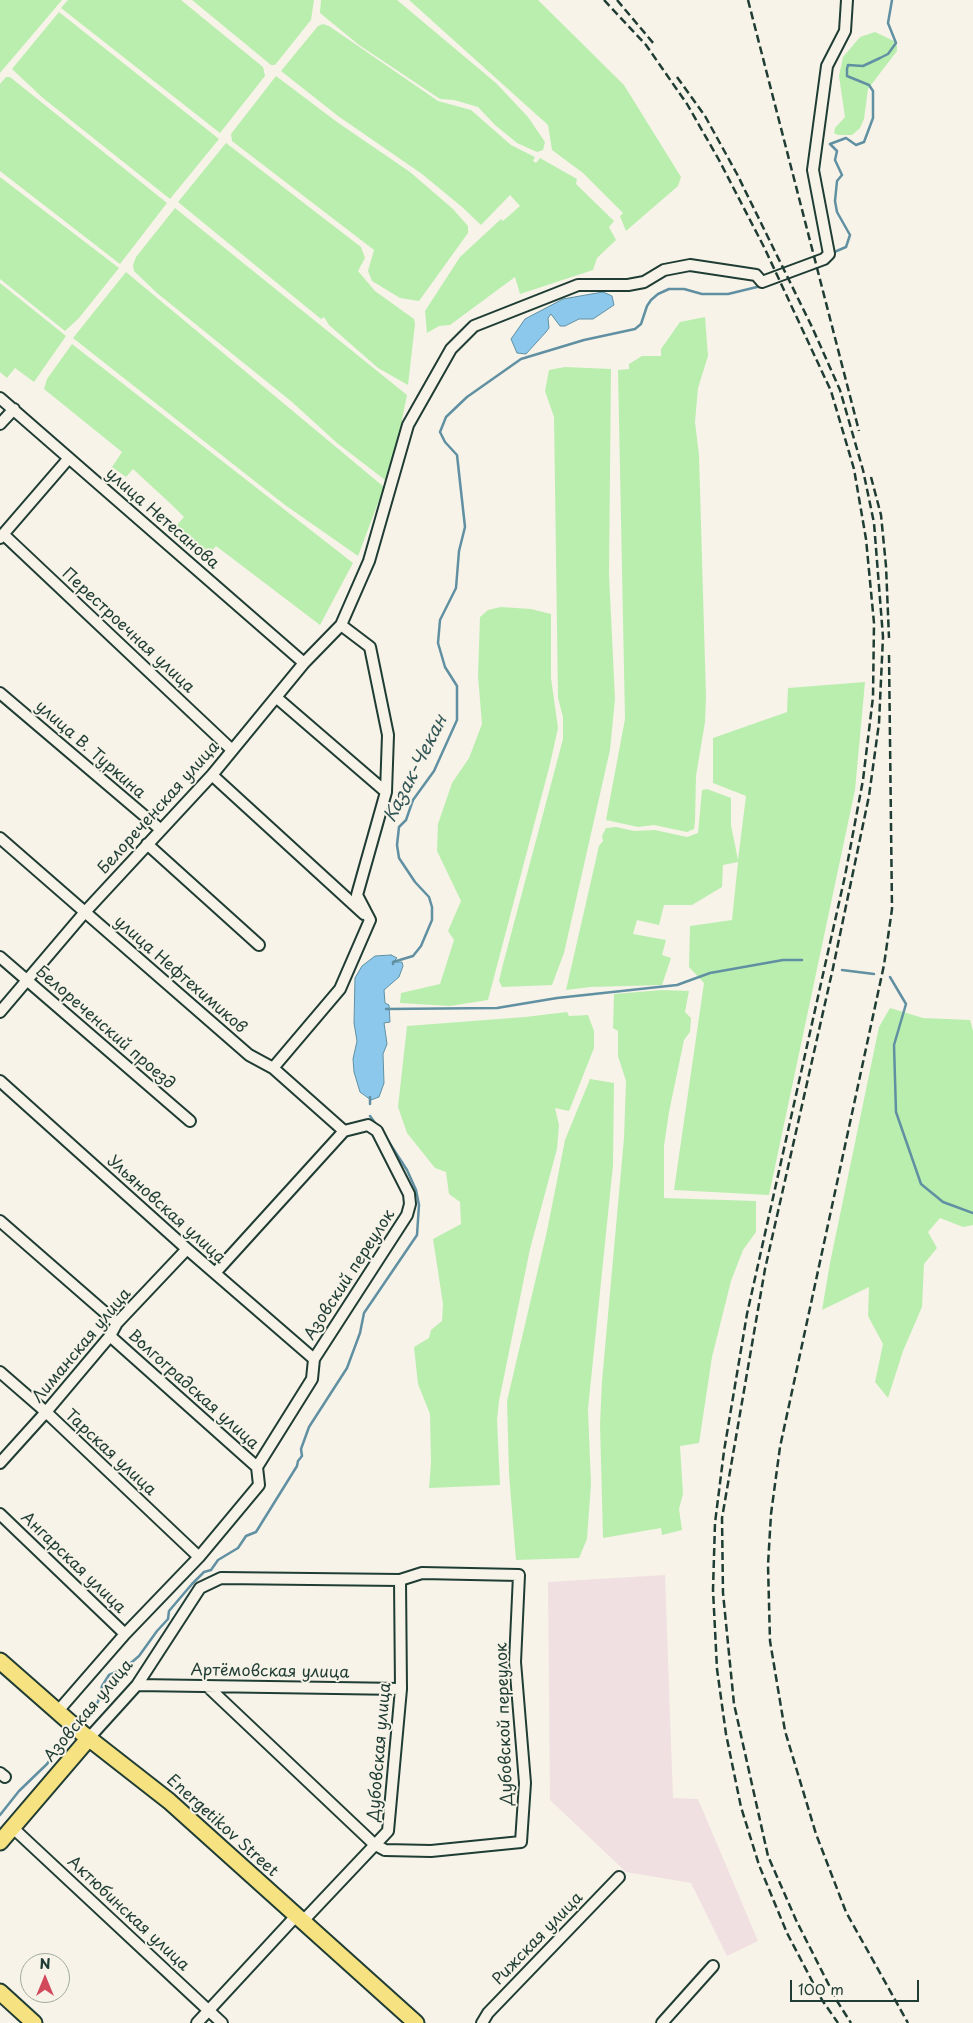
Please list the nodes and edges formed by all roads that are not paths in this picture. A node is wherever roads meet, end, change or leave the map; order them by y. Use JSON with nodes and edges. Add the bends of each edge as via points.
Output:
{"nodes":[{"id":1,"x":847,"y":0,"type":"edge"},
{"id":2,"x":0,"y":398,"type":"edge"},
{"id":3,"x":14,"y":409,"type":"junction"},
{"id":4,"x":0,"y":424,"type":"edge"},
{"id":5,"x":69,"y":458,"type":"junction"},
{"id":6,"x":2,"y":536,"type":"edge"},
{"id":7,"x":342,"y":625,"type":"junction"},
{"id":8,"x":304,"y":663,"type":"junction"},
{"id":9,"x":0,"y":693,"type":"edge"},
{"id":10,"x":277,"y":698,"type":"junction"},
{"id":11,"x":232,"y":750,"type":"junction"},
{"id":12,"x":212,"y":775,"type":"junction"},
{"id":13,"x":386,"y":792,"type":"junction"},
{"id":14,"x":160,"y":829,"type":"junction"},
{"id":15,"x":0,"y":838,"type":"edge"},
{"id":16,"x":147,"y":844,"type":"junction"},
{"id":17,"x":85,"y":912,"type":"junction"},
{"id":18,"x":370,"y":920,"type":"junction"},
{"id":19,"x":259,"y":945,"type":"dead end"},
{"id":20,"x":0,"y":957,"type":"edge"},
{"id":21,"x":28,"y":981,"type":"junction"},
{"id":22,"x":0,"y":1012,"type":"edge"},
{"id":23,"x":273,"y":1068,"type":"junction"},
{"id":24,"x":0,"y":1081,"type":"edge"},
{"id":25,"x":190,"y":1121,"type":"dead end"},
{"id":26,"x":344,"y":1131,"type":"junction"},
{"id":27,"x":0,"y":1221,"type":"edge"},
{"id":28,"x":187,"y":1249,"type":"junction"},
{"id":29,"x":215,"y":1273,"type":"junction"},
{"id":30,"x":117,"y":1324,"type":"junction"},
{"id":31,"x":110,"y":1336,"type":"junction"},
{"id":32,"x":314,"y":1359,"type":"junction"},
{"id":33,"x":0,"y":1372,"type":"edge"},
{"id":34,"x":46,"y":1412,"type":"junction"},
{"id":35,"x":0,"y":1463,"type":"edge"},
{"id":36,"x":257,"y":1467,"type":"junction"},
{"id":37,"x":0,"y":1514,"type":"edge"},
{"id":38,"x":199,"y":1557,"type":"junction"},
{"id":39,"x":519,"y":1575,"type":"joint"},
{"id":40,"x":400,"y":1580,"type":"junction"},
{"id":41,"x":125,"y":1634,"type":"junction"},
{"id":42,"x":0,"y":1662,"type":"edge"},
{"id":43,"x":137,"y":1685,"type":"junction"},
{"id":44,"x":207,"y":1686,"type":"junction"},
{"id":45,"x":401,"y":1689,"type":"junction"},
{"id":46,"x":61,"y":1714,"type":"junction"},
{"id":47,"x":85,"y":1735,"type":"junction"},
{"id":48,"x":13,"y":1828,"type":"junction"},
{"id":49,"x":0,"y":1842,"type":"edge"},
{"id":50,"x":374,"y":1844,"type":"junction"},
{"id":51,"x":619,"y":1877,"type":"dead end"},
{"id":52,"x":299,"y":1919,"type":"junction"},
{"id":53,"x":714,"y":1966,"type":"dead end"},
{"id":54,"x":0,"y":1992,"type":"edge"},
{"id":55,"x":208,"y":2010,"type":"junction"},
{"id":56,"x":34,"y":2023,"type":"edge"},
{"id":57,"x":197,"y":2023,"type":"edge"},
{"id":58,"x":222,"y":2023,"type":"edge"},
{"id":59,"x":416,"y":2023,"type":"edge"},
{"id":60,"x":482,"y":2023,"type":"edge"},
{"id":61,"x":662,"y":2023,"type":"edge"}],
"edges":[{"from":1,"to":7,"type":"street","via":[[845,31],[828,66],[813,170],[829,254],[824,259],[762,282],[756,275],[690,265],[664,270],[644,282],[628,285],[578,285],[474,326],[451,349],[408,425],[369,560]]},
{"from":2,"to":3,"type":"street","name":"улица Нетесанова"},
{"from":3,"to":4,"type":"street"},
{"from":3,"to":5,"type":"street","name":"улица Нетесанова"},
{"from":5,"to":6,"type":"street"},
{"from":5,"to":8,"type":"street","name":"улица Нетесанова"},
{"from":6,"to":11,"type":"street","name":"Перестроечная улица"},
{"from":7,"to":8,"type":"street","name":"Белореченская улица"},
{"from":7,"to":13,"type":"street","via":[[370,648],[388,735]]},
{"from":8,"to":10,"type":"street","name":"Белореченская улица"},
{"from":9,"to":14,"type":"street","name":"улица В. Туркина"},
{"from":10,"to":11,"type":"street","name":"Белореченская улица"},
{"from":10,"to":13,"type":"street"},
{"from":11,"to":12,"type":"street","name":"Белореченская улица"},
{"from":12,"to":14,"type":"street","name":"Белореченская улица"},
{"from":12,"to":18,"type":"street"},
{"from":13,"to":18,"type":"street","via":[[357,895]]},
{"from":14,"to":16,"type":"street","name":"Белореченская улица"},
{"from":15,"to":17,"type":"street","name":"улица Нефтехимиков"},
{"from":16,"to":17,"type":"street","name":"Белореченская улица"},
{"from":16,"to":19,"type":"street"},
{"from":17,"to":21,"type":"street","name":"Белореченская улица"},
{"from":17,"to":23,"type":"street","name":"улица Нефтехимиков","via":[[249,1055]]},
{"from":18,"to":23,"type":"street","via":[[340,989]]},
{"from":20,"to":21,"type":"street","name":"Белореченский проезд"},
{"from":21,"to":22,"type":"street","name":"Белореченская улица"},
{"from":21,"to":25,"type":"street","name":"Белореченский проезд"},
{"from":23,"to":26,"type":"street","name":"улица Нефтехимиков"},
{"from":24,"to":28,"type":"street","name":"Ульяновская улица"},
{"from":26,"to":29,"type":"street"},
{"from":26,"to":32,"type":"street","name":"Азовский переулок","via":[[368,1125],[377,1131],[409,1194],[410,1204],[407,1215]]},
{"from":27,"to":30,"type":"street","name":"Волгоградская улица"},
{"from":28,"to":29,"type":"street","name":"Ульяновская улица"},
{"from":28,"to":30,"type":"street","name":"Лиманская улица"},
{"from":29,"to":32,"type":"street","name":"Ульяновская улица"},
{"from":30,"to":31,"type":"street","name":"Лиманская улица"},
{"from":31,"to":34,"type":"street","name":"Лиманская улица"},
{"from":31,"to":36,"type":"street","name":"Волгоградская улица"},
{"from":32,"to":36,"type":"street","via":[[312,1379]]},
{"from":33,"to":34,"type":"street","name":"Тарская улица"},
{"from":34,"to":35,"type":"street","name":"Лиманская улица"},
{"from":34,"to":38,"type":"street","name":"Тарская улица"},
{"from":36,"to":38,"type":"street","via":[[259,1485]]},
{"from":37,"to":41,"type":"street","name":"Ангарская улица"},
{"from":38,"to":41,"type":"street"},
{"from":39,"to":40,"type":"street","name":"Азовская улица","via":[[422,1573]]},
{"from":39,"to":50,"type":"street","name":"Дубовской переулок","via":[[515,1662],[525,1783],[522,1842],[431,1851],[384,1850]]},
{"from":40,"to":43,"type":"street","name":"Азовская улица","via":[[222,1578],[200,1588]]},
{"from":40,"to":45,"type":"street","name":"Дубовская улица"},
{"from":41,"to":46,"type":"street"},
{"from":42,"to":46,"type":"main road","name":"Energetikov Street"},
{"from":43,"to":44,"type":"street","name":"Артёмовская улица"},
{"from":43,"to":47,"type":"street","name":"Азовская улица"},
{"from":44,"to":45,"type":"street","name":"Артёмовская улица"},
{"from":44,"to":50,"type":"street"},
{"from":45,"to":50,"type":"street","name":"Дубовская улица","via":[[388,1832]]},
{"from":46,"to":47,"type":"main road","name":"Energetikov Street"},
{"from":47,"to":48,"type":"main road","name":"Азовская улица"},
{"from":47,"to":52,"type":"main road","name":"Energetikov Street","via":[[169,1801]]},
{"from":48,"to":49,"type":"main road","name":"Азовская улица"},
{"from":48,"to":55,"type":"street","name":"Актюбинская улица"},
{"from":50,"to":52,"type":"street","name":"Дубовская улица"},
{"from":51,"to":60,"type":"street","name":"Рижская улица"},
{"from":52,"to":55,"type":"street","name":"Дубовская улица"},
{"from":52,"to":59,"type":"main road","name":"Energetikov Street"},
{"from":53,"to":61,"type":"street"},
{"from":54,"to":56,"type":"main road"},
{"from":55,"to":57,"type":"street","name":"Дубовская улица"},
{"from":55,"to":58,"type":"street","name":"Актюбинская улица"}]}
